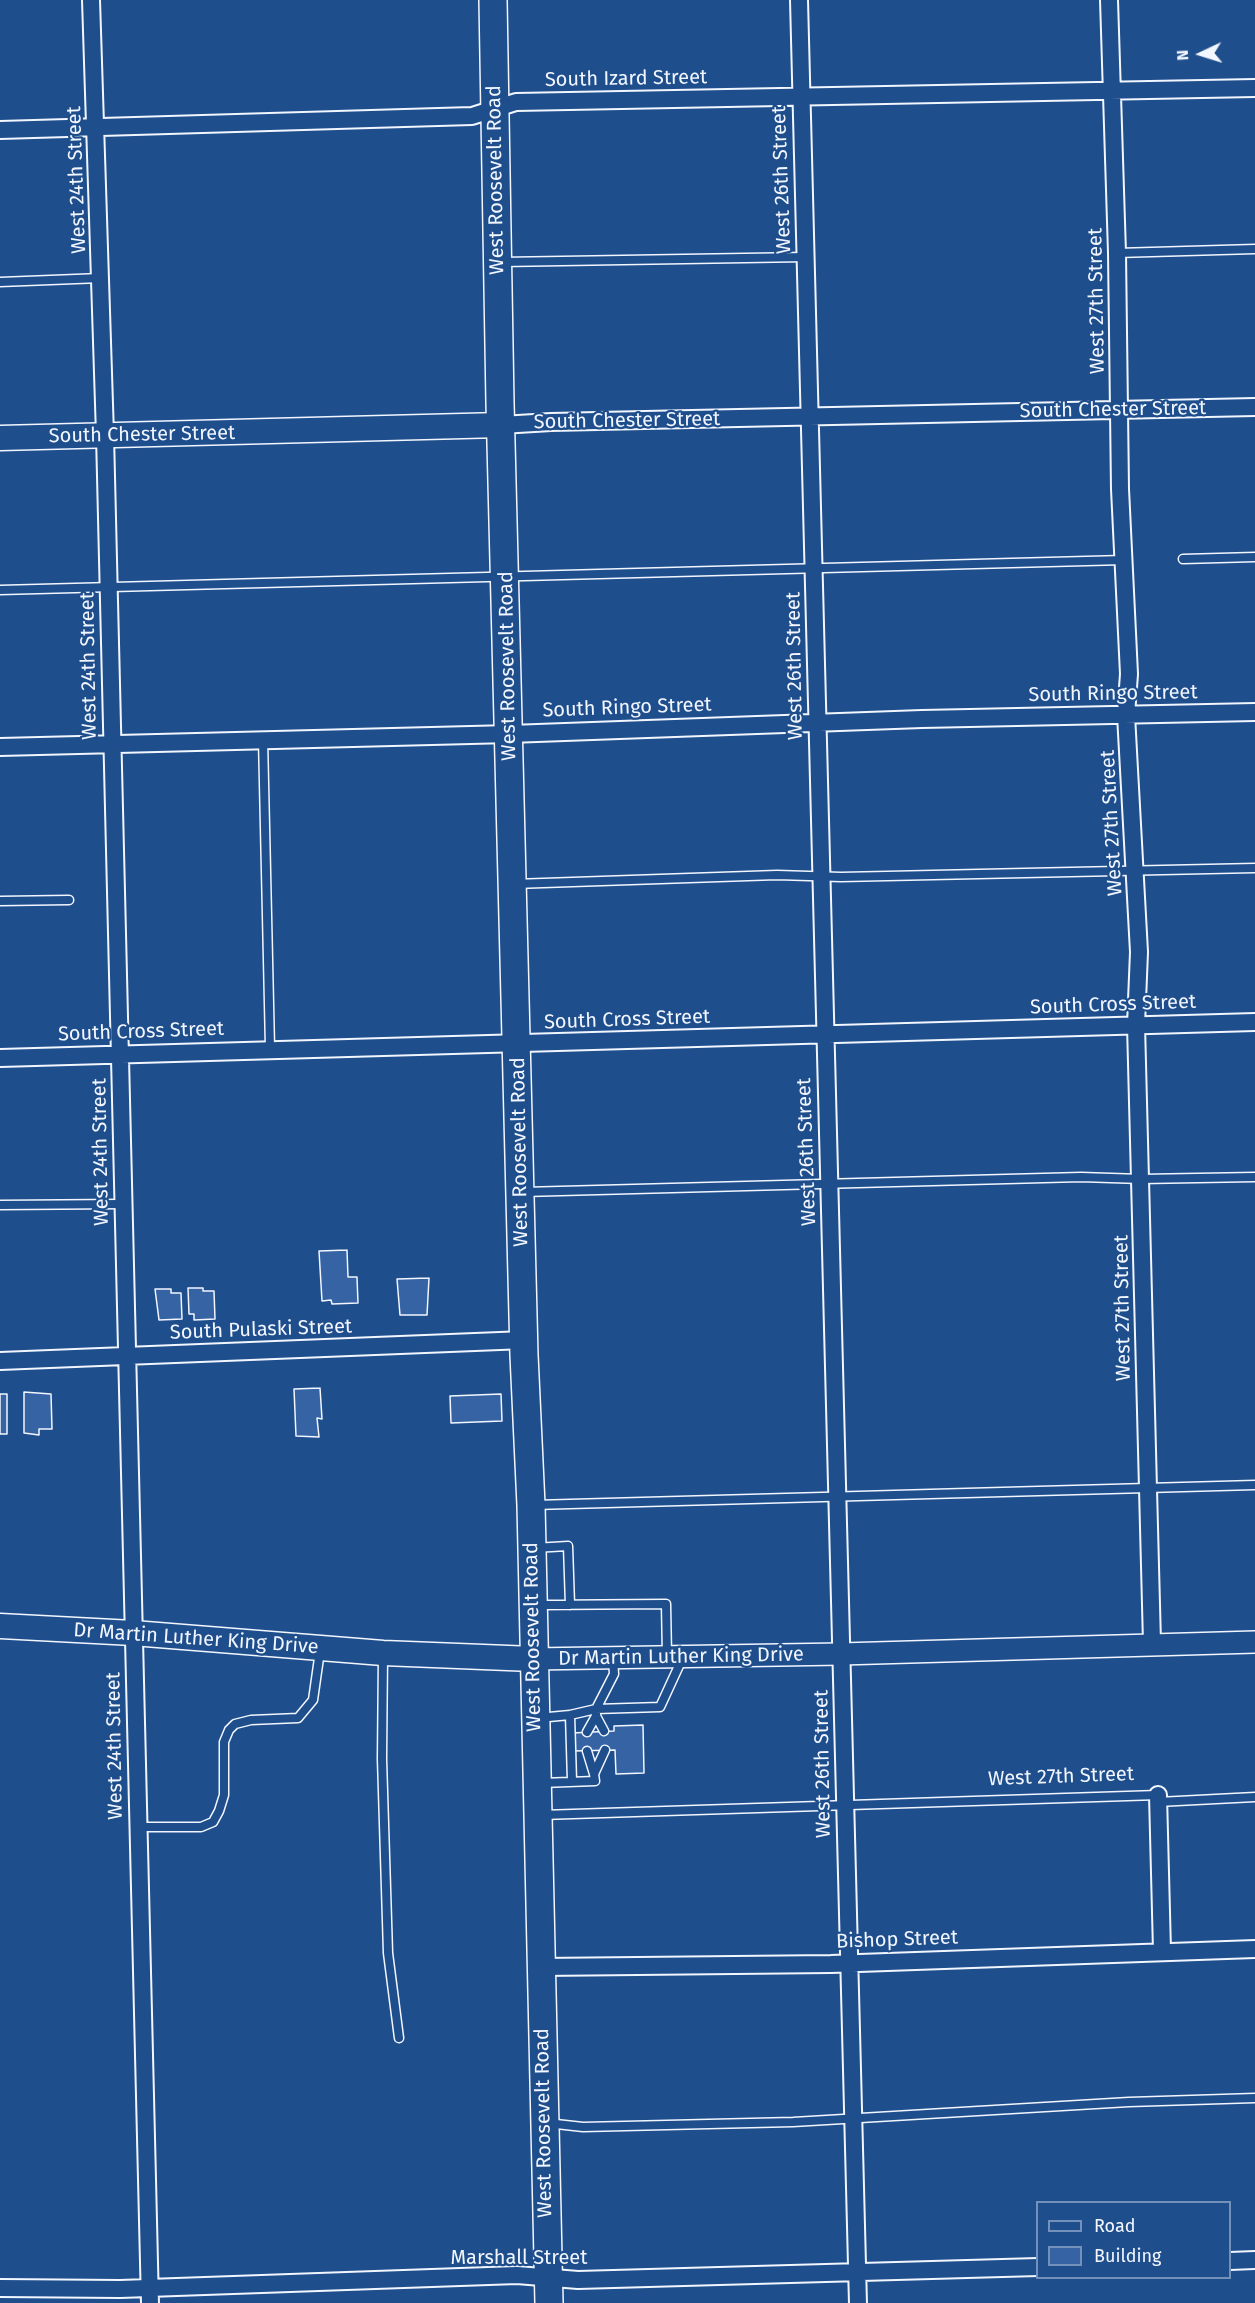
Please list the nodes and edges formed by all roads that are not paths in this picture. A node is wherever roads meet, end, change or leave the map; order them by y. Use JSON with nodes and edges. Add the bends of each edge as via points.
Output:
{"nodes":[{"id":1,"x":91,"y":0,"type":"edge"},
{"id":2,"x":493,"y":0,"type":"edge"},
{"id":3,"x":799,"y":0,"type":"edge"},
{"id":4,"x":1109,"y":0,"type":"edge"},
{"id":5,"x":1255,"y":88,"type":"edge"},
{"id":6,"x":1111,"y":89,"type":"junction"},
{"id":7,"x":801,"y":98,"type":"junction"},
{"id":8,"x":495,"y":108,"type":"junction"},
{"id":9,"x":96,"y":129,"type":"junction"},
{"id":10,"x":0,"y":130,"type":"edge"},
{"id":11,"x":1255,"y":249,"type":"edge"},
{"id":12,"x":1117,"y":253,"type":"junction"},
{"id":13,"x":806,"y":257,"type":"junction"},
{"id":14,"x":498,"y":262,"type":"junction"},
{"id":15,"x":100,"y":278,"type":"junction"},
{"id":16,"x":0,"y":282,"type":"edge"},
{"id":17,"x":1255,"y":407,"type":"edge"},
{"id":18,"x":1118,"y":411,"type":"junction"},
{"id":19,"x":810,"y":417,"type":"junction"},
{"id":20,"x":501,"y":425,"type":"junction"},
{"id":21,"x":105,"y":435,"type":"junction"},
{"id":22,"x":0,"y":438,"type":"edge"},
{"id":23,"x":1255,"y":557,"type":"edge"},
{"id":24,"x":1183,"y":559,"type":"dead end"},
{"id":25,"x":1124,"y":560,"type":"junction"},
{"id":26,"x":814,"y":569,"type":"junction"},
{"id":27,"x":506,"y":576,"type":"junction"},
{"id":28,"x":108,"y":585,"type":"junction"},
{"id":29,"x":0,"y":590,"type":"edge"},
{"id":30,"x":1255,"y":712,"type":"edge"},
{"id":31,"x":1126,"y":715,"type":"junction"},
{"id":32,"x":818,"y":722,"type":"junction"},
{"id":33,"x":510,"y":734,"type":"junction"},
{"id":34,"x":263,"y":739,"type":"junction"},
{"id":35,"x":111,"y":745,"type":"junction"},
{"id":36,"x":0,"y":747,"type":"edge"},
{"id":37,"x":1255,"y":868,"type":"edge"},
{"id":38,"x":1134,"y":869,"type":"junction"},
{"id":39,"x":821,"y":875,"type":"junction"},
{"id":40,"x":514,"y":884,"type":"junction"},
{"id":41,"x":69,"y":900,"type":"dead end"},
{"id":42,"x":0,"y":901,"type":"edge"},
{"id":43,"x":1255,"y":1022,"type":"edge"},
{"id":44,"x":1136,"y":1025,"type":"junction"},
{"id":45,"x":825,"y":1035,"type":"junction"},
{"id":46,"x":518,"y":1044,"type":"junction"},
{"id":47,"x":270,"y":1048,"type":"junction"},
{"id":48,"x":120,"y":1054,"type":"junction"},
{"id":49,"x":0,"y":1058,"type":"edge"},
{"id":50,"x":1255,"y":1177,"type":"edge"},
{"id":51,"x":1141,"y":1179,"type":"junction"},
{"id":52,"x":829,"y":1183,"type":"junction"},
{"id":53,"x":520,"y":1192,"type":"junction"},
{"id":54,"x":123,"y":1204,"type":"junction"},
{"id":55,"x":0,"y":1205,"type":"edge"},
{"id":56,"x":525,"y":1340,"type":"junction"},
{"id":57,"x":127,"y":1357,"type":"junction"},
{"id":58,"x":0,"y":1360,"type":"edge"},
{"id":59,"x":1255,"y":1485,"type":"edge"},
{"id":60,"x":1148,"y":1486,"type":"junction"},
{"id":61,"x":837,"y":1497,"type":"junction"},
{"id":62,"x":531,"y":1505,"type":"junction"},
{"id":63,"x":532,"y":1548,"type":"junction"},
{"id":64,"x":532,"y":1605,"type":"junction"},
{"id":65,"x":570,"y":1605,"type":"junction"},
{"id":66,"x":0,"y":1626,"type":"edge"},
{"id":67,"x":134,"y":1633,"type":"junction"},
{"id":68,"x":1255,"y":1642,"type":"edge"},
{"id":69,"x":1152,"y":1643,"type":"junction"},
{"id":70,"x":321,"y":1648,"type":"junction"},
{"id":71,"x":383,"y":1653,"type":"junction"},
{"id":72,"x":841,"y":1654,"type":"junction"},
{"id":73,"x":675,"y":1656,"type":"junction"},
{"id":74,"x":613,"y":1658,"type":"junction"},
{"id":75,"x":533,"y":1659,"type":"junction"},
{"id":76,"x":596,"y":1713,"type":"junction"},
{"id":77,"x":570,"y":1715,"type":"junction"},
{"id":78,"x":534,"y":1718,"type":"junction"},
{"id":79,"x":604,"y":1731,"type":"dead end"},
{"id":80,"x":586,"y":1732,"type":"dead end"},
{"id":81,"x":605,"y":1750,"type":"dead end"},
{"id":82,"x":587,"y":1751,"type":"dead end"},
{"id":83,"x":594,"y":1774,"type":"junction"},
{"id":84,"x":572,"y":1781,"type":"junction"},
{"id":85,"x":535,"y":1783,"type":"junction"},
{"id":86,"x":1255,"y":1797,"type":"edge"},
{"id":87,"x":1158,"y":1799,"type":"junction"},
{"id":88,"x":845,"y":1804,"type":"junction"},
{"id":89,"x":536,"y":1815,"type":"junction"},
{"id":90,"x":138,"y":1827,"type":"junction"},
{"id":91,"x":1255,"y":1949,"type":"edge"},
{"id":92,"x":1162,"y":1951,"type":"junction"},
{"id":93,"x":849,"y":1963,"type":"junction"},
{"id":94,"x":541,"y":1967,"type":"junction"},
{"id":95,"x":399,"y":2038,"type":"dead end"},
{"id":96,"x":1255,"y":2098,"type":"edge"},
{"id":97,"x":854,"y":2118,"type":"junction"},
{"id":98,"x":544,"y":2123,"type":"junction"},
{"id":99,"x":1255,"y":2260,"type":"edge"},
{"id":100,"x":1231,"y":2261,"type":"edge"},
{"id":101,"x":1036,"y":2267,"type":"edge"},
{"id":102,"x":857,"y":2272,"type":"junction"},
{"id":103,"x":548,"y":2276,"type":"junction"},
{"id":104,"x":0,"y":2288,"type":"edge"},
{"id":105,"x":150,"y":2295,"type":"edge"},
{"id":106,"x":549,"y":2303,"type":"edge"},
{"id":107,"x":858,"y":2303,"type":"edge"}],
"edges":[{"from":1,"to":9,"type":"street","name":"West 24th Street"},
{"from":2,"to":8,"type":"main road","name":"West Roosevelt Road"},
{"from":3,"to":7,"type":"street","name":"West 26th Street"},
{"from":4,"to":6,"type":"street","name":"West 27th Street"},
{"from":5,"to":6,"type":"street","name":"South Izard Street"},
{"from":6,"to":7,"type":"street","name":"South Izard Street"},
{"from":6,"to":12,"type":"street","name":"West 27th Street"},
{"from":7,"to":8,"type":"street","name":"South Izard Street","via":[[516,102]]},
{"from":7,"to":13,"type":"street","name":"West 26th Street"},
{"from":8,"to":9,"type":"street","name":"South Izard Street","via":[[472,116]]},
{"from":8,"to":14,"type":"main road","name":"West Roosevelt Road"},
{"from":9,"to":10,"type":"street","name":"South Izard Street"},
{"from":9,"to":15,"type":"street","name":"West 24th Street"},
{"from":11,"to":12,"type":"lane"},
{"from":12,"to":18,"type":"street","name":"West 27th Street"},
{"from":13,"to":14,"type":"lane"},
{"from":13,"to":19,"type":"street","name":"West 26th Street"},
{"from":14,"to":20,"type":"main road","name":"West Roosevelt Road"},
{"from":15,"to":16,"type":"lane"},
{"from":15,"to":21,"type":"street","name":"West 24th Street"},
{"from":17,"to":18,"type":"street","name":"South Chester Street"},
{"from":18,"to":19,"type":"street","name":"South Chester Street"},
{"from":18,"to":25,"type":"street","name":"West 27th Street"},
{"from":19,"to":20,"type":"street","name":"South Chester Street"},
{"from":19,"to":26,"type":"street","name":"West 26th Street"},
{"from":20,"to":21,"type":"main road","name":"South Chester Street"},
{"from":20,"to":27,"type":"main road","name":"West Roosevelt Road"},
{"from":21,"to":22,"type":"main road","name":"South Chester Street"},
{"from":21,"to":28,"type":"street","name":"West 24th Street"},
{"from":23,"to":24,"type":"lane"},
{"from":25,"to":26,"type":"lane"},
{"from":25,"to":31,"type":"street","name":"West 27th Street","via":[[1129,674]]},
{"from":26,"to":27,"type":"lane"},
{"from":26,"to":32,"type":"street","name":"West 26th Street"},
{"from":27,"to":28,"type":"lane"},
{"from":27,"to":33,"type":"main road","name":"West Roosevelt Road"},
{"from":28,"to":29,"type":"lane"},
{"from":28,"to":35,"type":"street","name":"West 24th Street"},
{"from":30,"to":31,"type":"street","name":"South Ringo Street"},
{"from":31,"to":32,"type":"street","name":"South Ringo Street"},
{"from":31,"to":38,"type":"street","name":"West 27th Street"},
{"from":32,"to":33,"type":"street","name":"South Ringo Street"},
{"from":32,"to":39,"type":"street","name":"West 26th Street"},
{"from":33,"to":34,"type":"street","name":"South Ringo Street"},
{"from":33,"to":40,"type":"main road","name":"West Roosevelt Road"},
{"from":34,"to":35,"type":"street","name":"South Ringo Street"},
{"from":34,"to":47,"type":"lane"},
{"from":35,"to":36,"type":"street","name":"South Ringo Street"},
{"from":35,"to":48,"type":"street","name":"West 24th Street"},
{"from":37,"to":38,"type":"lane"},
{"from":38,"to":39,"type":"lane"},
{"from":38,"to":44,"type":"street","name":"West 27th Street","via":[[1139,952]]},
{"from":39,"to":40,"type":"lane"},
{"from":39,"to":45,"type":"street","name":"West 26th Street"},
{"from":40,"to":46,"type":"main road","name":"West Roosevelt Road"},
{"from":41,"to":42,"type":"lane"},
{"from":43,"to":44,"type":"street","name":"South Cross Street"},
{"from":44,"to":45,"type":"street","name":"South Cross Street"},
{"from":44,"to":51,"type":"street","name":"West 27th Street"},
{"from":45,"to":46,"type":"street","name":"South Cross Street"},
{"from":45,"to":52,"type":"street","name":"West 26th Street"},
{"from":46,"to":47,"type":"street","name":"South Cross Street"},
{"from":46,"to":53,"type":"main road","name":"West Roosevelt Road"},
{"from":47,"to":48,"type":"street","name":"South Cross Street"},
{"from":48,"to":49,"type":"street","name":"South Cross Street"},
{"from":48,"to":54,"type":"street","name":"West 24th Street"},
{"from":50,"to":51,"type":"lane"},
{"from":51,"to":52,"type":"lane"},
{"from":51,"to":60,"type":"street","name":"West 27th Street"},
{"from":52,"to":53,"type":"lane"},
{"from":52,"to":61,"type":"street","name":"West 26th Street"},
{"from":53,"to":56,"type":"main road","name":"West Roosevelt Road"},
{"from":54,"to":55,"type":"lane"},
{"from":54,"to":57,"type":"street","name":"West 24th Street"},
{"from":56,"to":57,"type":"street","name":"South Pulaski Street"},
{"from":56,"to":62,"type":"main road","name":"West Roosevelt Road"},
{"from":57,"to":58,"type":"street","name":"South Pulaski Street"},
{"from":57,"to":67,"type":"street","name":"West 24th Street"},
{"from":59,"to":60,"type":"lane"},
{"from":60,"to":61,"type":"lane"},
{"from":60,"to":69,"type":"street","name":"West 27th Street"},
{"from":61,"to":62,"type":"lane"},
{"from":61,"to":72,"type":"street","name":"West 26th Street"},
{"from":62,"to":63,"type":"main road","name":"West Roosevelt Road"},
{"from":63,"to":64,"type":"main road","name":"West Roosevelt Road"},
{"from":63,"to":65,"type":"lane","via":[[568,1546]]},
{"from":64,"to":65,"type":"lane"},
{"from":64,"to":75,"type":"main road","name":"West Roosevelt Road"},
{"from":65,"to":73,"type":"lane","via":[[666,1604]]},
{"from":66,"to":67,"type":"main road","name":"Dr Martin Luther King Drive"},
{"from":67,"to":70,"type":"main road","name":"Dr Martin Luther King Drive"},
{"from":67,"to":90,"type":"street","name":"West 24th Street"},
{"from":68,"to":69,"type":"street","name":"Dr Martin Luther King Drive"},
{"from":69,"to":72,"type":"street","name":"Dr Martin Luther King Drive"},
{"from":70,"to":71,"type":"main road","name":"Dr Martin Luther King Drive"},
{"from":70,"to":90,"type":"lane","via":[[313,1700],[298,1718],[251,1720],[229,1730],[224,1742],[224,1795],[213,1822],[201,1827]]},
{"from":71,"to":75,"type":"main road","name":"Dr Martin Luther King Drive"},
{"from":71,"to":95,"type":"lane","via":[[388,1953]]},
{"from":72,"to":73,"type":"street","name":"Dr Martin Luther King Drive"},
{"from":72,"to":88,"type":"street","name":"West 26th Street"},
{"from":73,"to":74,"type":"street","name":"Dr Martin Luther King Drive"},
{"from":73,"to":76,"type":"lane","via":[[677,1674],[660,1707]]},
{"from":74,"to":75,"type":"street","name":"Dr Martin Luther King Drive"},
{"from":74,"to":76,"type":"lane","via":[[614,1674]]},
{"from":75,"to":78,"type":"main road","name":"West Roosevelt Road"},
{"from":76,"to":77,"type":"lane"},
{"from":76,"to":79,"type":"lane"},
{"from":76,"to":80,"type":"lane"},
{"from":77,"to":78,"type":"lane"},
{"from":77,"to":84,"type":"lane"},
{"from":78,"to":85,"type":"main road","name":"West Roosevelt Road"},
{"from":81,"to":83,"type":"lane"},
{"from":82,"to":83,"type":"lane"},
{"from":83,"to":84,"type":"lane","via":[[595,1781]]},
{"from":84,"to":85,"type":"lane"},
{"from":85,"to":89,"type":"main road","name":"West Roosevelt Road"},
{"from":86,"to":87,"type":"lane"},
{"from":87,"to":88,"type":"lane","name":"West 27th Street"},
{"from":87,"to":92,"type":"street","name":"West 27th Street"},
{"from":88,"to":89,"type":"lane","name":"West 27th Street"},
{"from":88,"to":93,"type":"street","name":"West 26th Street"},
{"from":89,"to":94,"type":"main road","name":"West Roosevelt Road"},
{"from":90,"to":105,"type":"street","name":"West 24th Street"},
{"from":91,"to":92,"type":"street","name":"Bishop Street"},
{"from":92,"to":93,"type":"street","name":"Bishop Street"},
{"from":93,"to":94,"type":"street","name":"Bishop Street"},
{"from":93,"to":97,"type":"street","name":"West 26th Street"},
{"from":94,"to":98,"type":"main road","name":"West Roosevelt Road"},
{"from":96,"to":97,"type":"lane"},
{"from":97,"to":98,"type":"lane","via":[[584,2127]]},
{"from":97,"to":102,"type":"street","name":"West 26th Street"},
{"from":98,"to":103,"type":"main road","name":"West Roosevelt Road"},
{"from":99,"to":100,"type":"street"},
{"from":101,"to":102,"type":"street","name":"Marshall Street"},
{"from":102,"to":103,"type":"street","name":"Marshall Street","via":[[578,2280]]},
{"from":102,"to":107,"type":"street","name":"West 26th Street"},
{"from":103,"to":105,"type":"street","name":"Marshall Street"},
{"from":103,"to":106,"type":"main road","name":"West Roosevelt Road"},
{"from":104,"to":105,"type":"street","name":"Marshall Street"}]}
